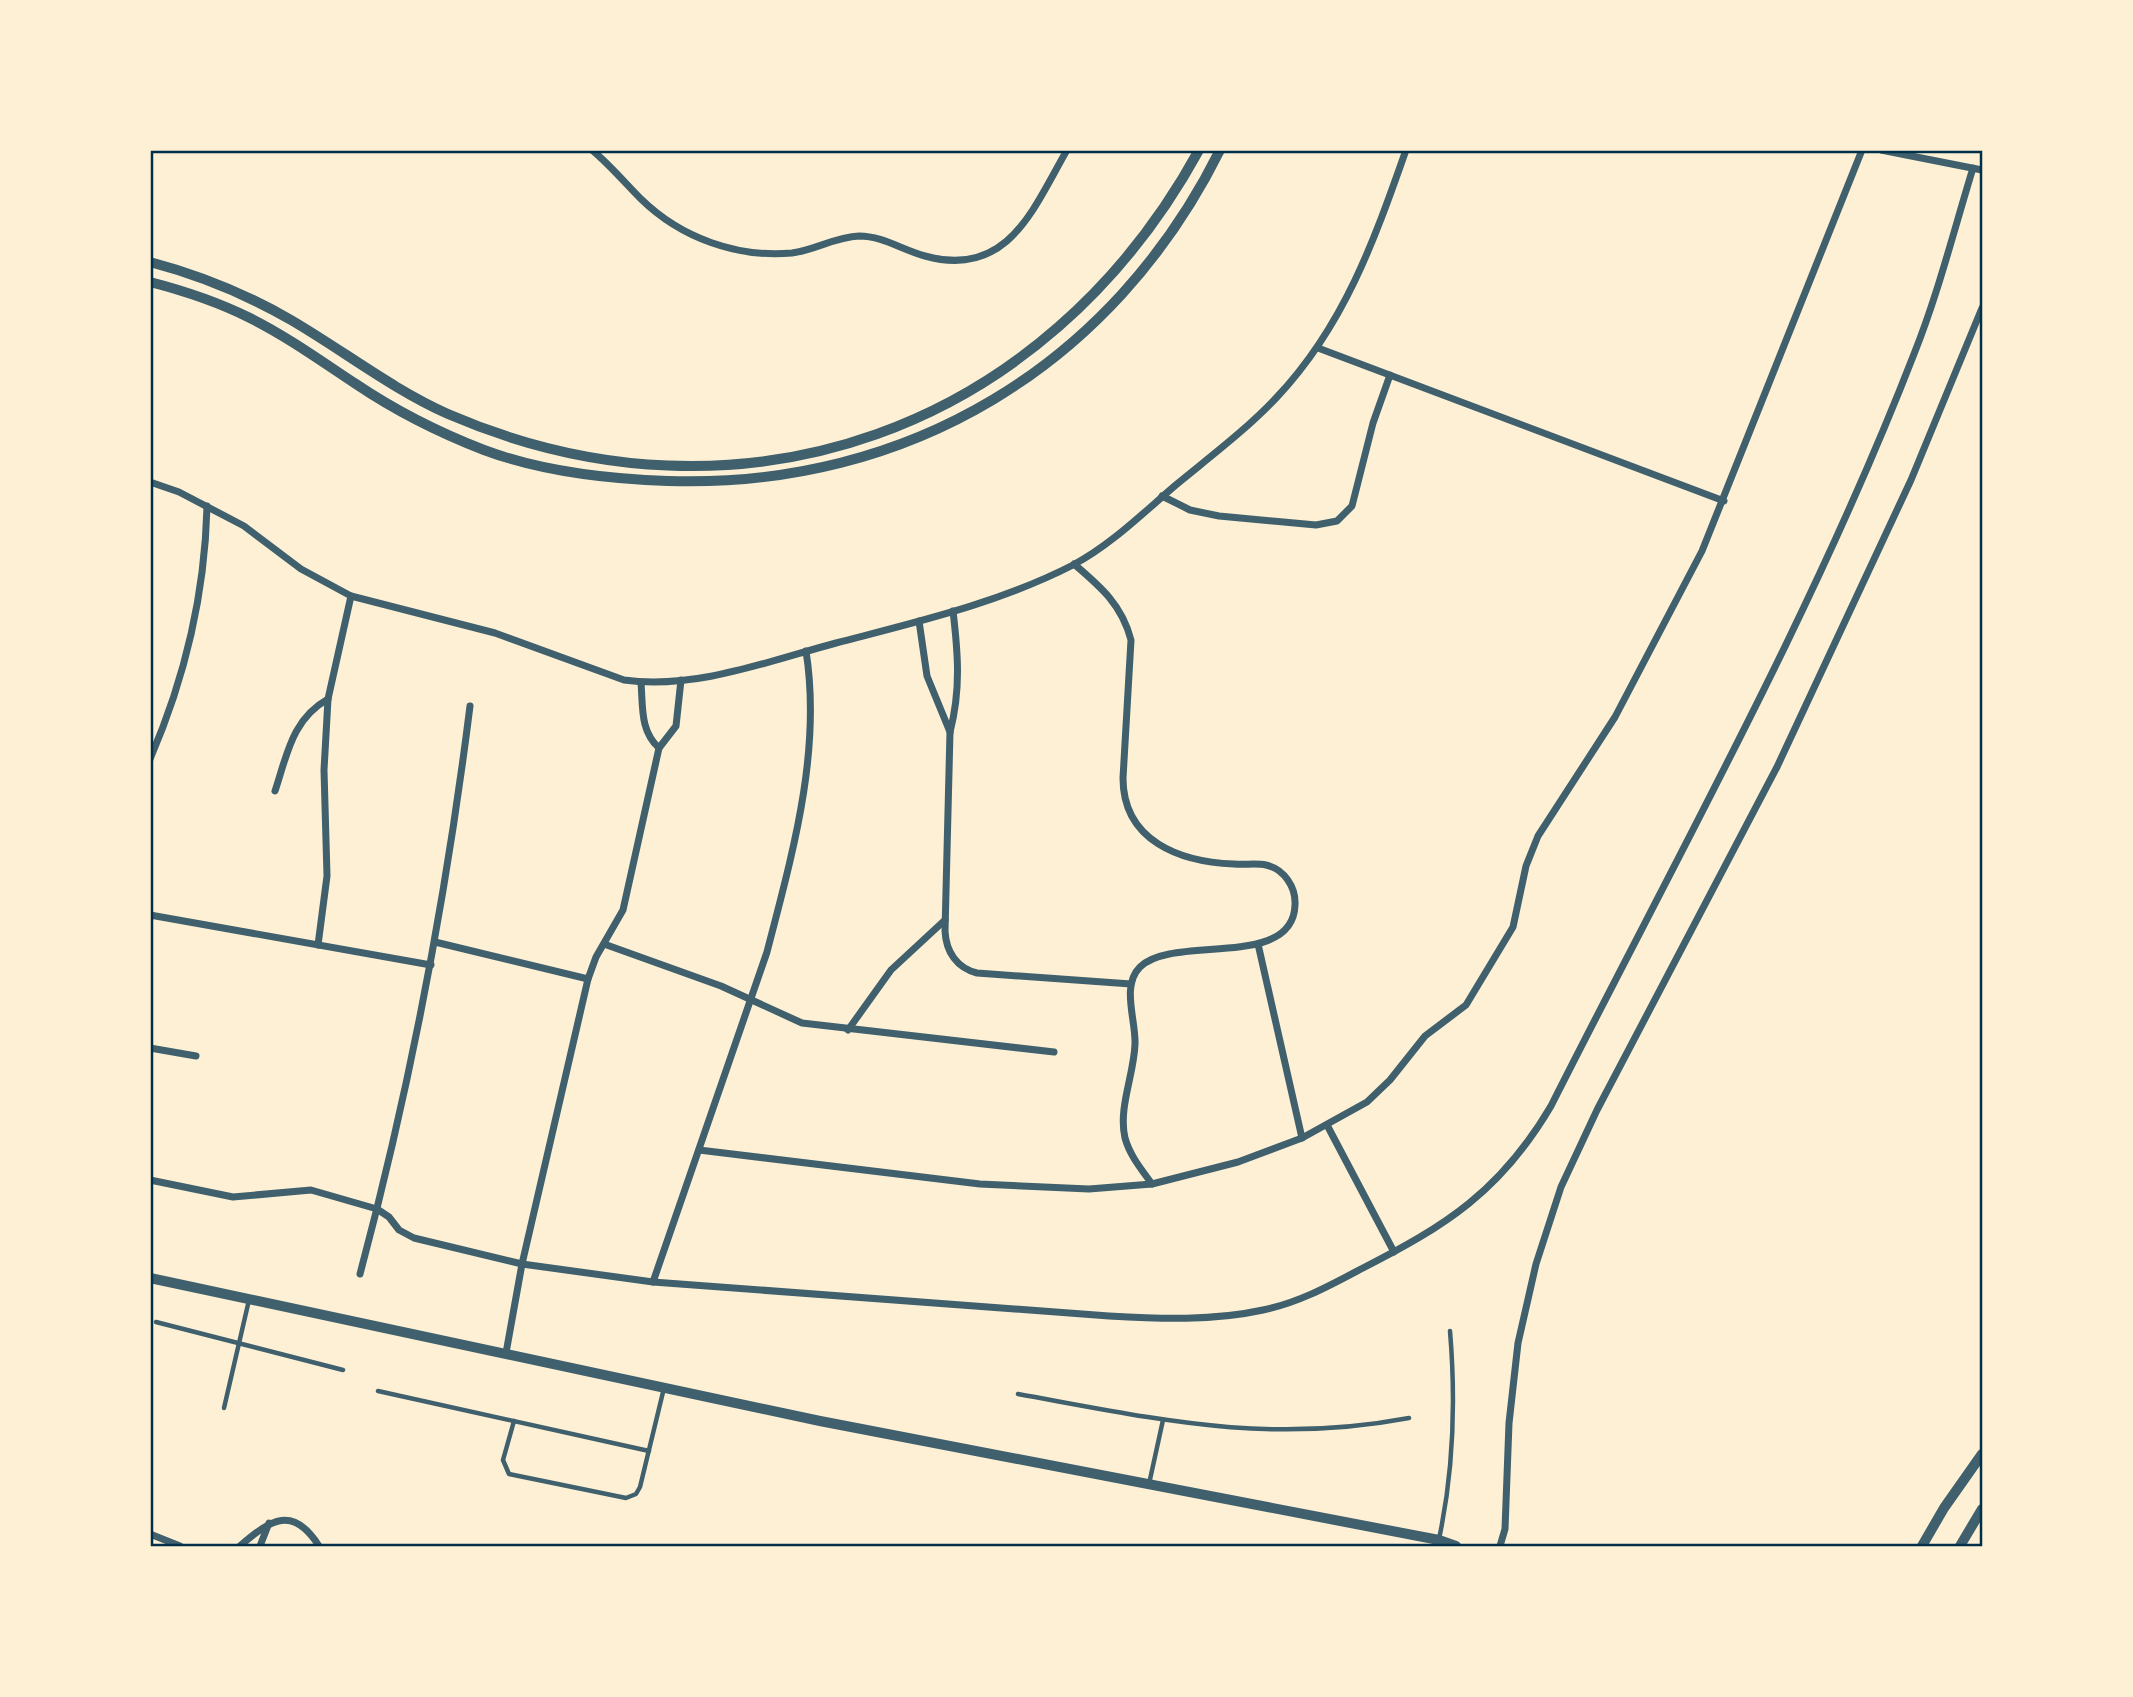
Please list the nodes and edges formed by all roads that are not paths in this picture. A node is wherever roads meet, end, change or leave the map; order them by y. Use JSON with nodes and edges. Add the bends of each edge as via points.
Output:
{"nodes":[{"id":1,"x":592,"y":150,"type":"edge"},
{"id":2,"x":1067,"y":150,"type":"edge"},
{"id":3,"x":1199,"y":150,"type":"edge"},
{"id":4,"x":1220,"y":150,"type":"edge"},
{"id":5,"x":1406,"y":150,"type":"edge"},
{"id":6,"x":1862,"y":150,"type":"edge"},
{"id":7,"x":1881,"y":150,"type":"edge"},
{"id":8,"x":1973,"y":168,"type":"junction"},
{"id":9,"x":1983,"y":170,"type":"edge"},
{"id":10,"x":150,"y":262,"type":"edge"},
{"id":11,"x":150,"y":282,"type":"edge"},
{"id":12,"x":1983,"y":309,"type":"edge"},
{"id":13,"x":1318,"y":348,"type":"junction"},
{"id":14,"x":1390,"y":375,"type":"junction"},
{"id":15,"x":150,"y":482,"type":"edge"},
{"id":16,"x":1162,"y":496,"type":"junction"},
{"id":17,"x":1724,"y":501,"type":"junction"},
{"id":18,"x":207,"y":506,"type":"junction"},
{"id":19,"x":1074,"y":564,"type":"junction"},
{"id":20,"x":351,"y":596,"type":"junction"},
{"id":21,"x":953,"y":611,"type":"junction"},
{"id":22,"x":919,"y":621,"type":"junction"},
{"id":23,"x":806,"y":651,"type":"junction"},
{"id":24,"x":681,"y":680,"type":"junction"},
{"id":25,"x":641,"y":682,"type":"junction"},
{"id":26,"x":328,"y":699,"type":"junction"},
{"id":27,"x":470,"y":706,"type":"dead end"},
{"id":28,"x":950,"y":732,"type":"junction"},
{"id":29,"x":659,"y":748,"type":"junction"},
{"id":30,"x":150,"y":759,"type":"edge"},
{"id":31,"x":275,"y":791,"type":"dead end"},
{"id":32,"x":150,"y":915,"type":"edge"},
{"id":33,"x":946,"y":920,"type":"junction"},
{"id":34,"x":435,"y":942,"type":"junction"},
{"id":35,"x":604,"y":944,"type":"junction"},
{"id":36,"x":1258,"y":944,"type":"junction"},
{"id":37,"x":318,"y":945,"type":"junction"},
{"id":38,"x":431,"y":965,"type":"junction"},
{"id":39,"x":588,"y":979,"type":"junction"},
{"id":40,"x":1131,"y":984,"type":"junction"},
{"id":41,"x":751,"y":999,"type":"junction"},
{"id":42,"x":848,"y":1030,"type":"junction"},
{"id":43,"x":150,"y":1048,"type":"edge"},
{"id":44,"x":1054,"y":1052,"type":"dead end"},
{"id":45,"x":196,"y":1056,"type":"dead end"},
{"id":46,"x":1327,"y":1125,"type":"junction"},
{"id":47,"x":1302,"y":1138,"type":"junction"},
{"id":48,"x":699,"y":1150,"type":"junction"},
{"id":49,"x":150,"y":1180,"type":"edge"},
{"id":50,"x":1152,"y":1184,"type":"junction"},
{"id":51,"x":377,"y":1209,"type":"junction"},
{"id":52,"x":1394,"y":1252,"type":"junction"},
{"id":53,"x":522,"y":1264,"type":"junction"},
{"id":54,"x":360,"y":1273,"type":"dead end"},
{"id":55,"x":150,"y":1278,"type":"edge"},
{"id":56,"x":653,"y":1282,"type":"junction"},
{"id":57,"x":249,"y":1298,"type":"junction"},
{"id":58,"x":156,"y":1322,"type":"dead end"},
{"id":59,"x":1450,"y":1331,"type":"dead end"},
{"id":60,"x":239,"y":1343,"type":"junction"},
{"id":61,"x":506,"y":1353,"type":"junction"},
{"id":62,"x":344,"y":1370,"type":"dead end"},
{"id":63,"x":665,"y":1387,"type":"junction"},
{"id":64,"x":378,"y":1391,"type":"dead end"},
{"id":65,"x":1018,"y":1394,"type":"dead end"},
{"id":66,"x":224,"y":1408,"type":"dead end"},
{"id":67,"x":1409,"y":1418,"type":"dead end"},
{"id":68,"x":1163,"y":1420,"type":"junction"},
{"id":69,"x":513,"y":1421,"type":"junction"},
{"id":70,"x":649,"y":1451,"type":"junction"},
{"id":71,"x":1983,"y":1454,"type":"edge"},
{"id":72,"x":1149,"y":1484,"type":"junction"},
{"id":73,"x":1983,"y":1509,"type":"edge"},
{"id":74,"x":270,"y":1523,"type":"junction"},
{"id":75,"x":150,"y":1534,"type":"edge"},
{"id":76,"x":1439,"y":1540,"type":"junction"},
{"id":77,"x":180,"y":1546,"type":"edge"},
{"id":78,"x":240,"y":1546,"type":"edge"},
{"id":79,"x":260,"y":1546,"type":"edge"},
{"id":80,"x":319,"y":1546,"type":"edge"},
{"id":81,"x":1456,"y":1546,"type":"edge"},
{"id":82,"x":1500,"y":1546,"type":"edge"},
{"id":83,"x":1922,"y":1546,"type":"edge"},
{"id":84,"x":1960,"y":1546,"type":"edge"}],
"edges":[{"from":1,"to":2,"type":"street","via":[[656,212],[711,243],[774,254],[794,253],[846,237],[874,237],[926,257],[955,260],[983,255],[1009,243]]},
{"from":3,"to":10,"type":"street","via":[[1163,211],[1120,268],[1067,322],[1004,371],[897,426],[819,451],[759,462],[703,466],[629,463],[517,440],[412,396],[261,304]]},
{"from":4,"to":11,"type":"street","via":[[1177,225],[1130,286],[1080,336],[1025,380],[963,418],[896,448],[772,477],[630,480],[587,476],[506,457],[396,408],[252,319]]},
{"from":5,"to":13,"type":"street","via":[[1364,266]]},
{"from":6,"to":17,"type":"street"},
{"from":7,"to":8,"type":"street"},
{"from":8,"to":9,"type":"street"},
{"from":8,"to":52,"type":"street","via":[[1915,352],[1851,505],[1551,1106],[1521,1153],[1491,1186],[1466,1208]]},
{"from":12,"to":82,"type":"street","via":[[1911,480],[1777,768],[1561,1187],[1535,1264],[1518,1343],[1505,1530]]},
{"from":13,"to":14,"type":"street"},
{"from":13,"to":16,"type":"street","via":[[1254,421]]},
{"from":14,"to":16,"type":"street","via":[[1352,506],[1337,521],[1316,525],[1219,516],[1189,510]]},
{"from":14,"to":17,"type":"street"},
{"from":15,"to":18,"type":"street"},
{"from":16,"to":19,"type":"street"},
{"from":17,"to":46,"type":"street","via":[[1646,663],[1538,836],[1526,866],[1513,927],[1475,993],[1415,1046],[1381,1090]]},
{"from":18,"to":20,"type":"street","via":[[244,526],[301,569]]},
{"from":18,"to":30,"type":"street","via":[[203,574],[190,643]]},
{"from":19,"to":21,"type":"street"},
{"from":19,"to":36,"type":"street","via":[[1110,597],[1124,617],[1131,640],[1123,789],[1133,820],[1149,839],[1171,852],[1213,862],[1265,864],[1286,877],[1296,905],[1290,923],[1277,937]]},
{"from":20,"to":25,"type":"street","via":[[495,633],[606,676]]},
{"from":20,"to":26,"type":"street"},
{"from":21,"to":22,"type":"street"},
{"from":21,"to":28,"type":"street","via":[[959,675]]},
{"from":22,"to":23,"type":"street"},
{"from":22,"to":28,"type":"street","via":[[927,676]]},
{"from":23,"to":24,"type":"street"},
{"from":23,"to":41,"type":"street","via":[[812,713],[805,776],[781,898]]},
{"from":24,"to":25,"type":"street"},
{"from":24,"to":29,"type":"street","via":[[676,726]]},
{"from":25,"to":29,"type":"street","via":[[644,725]]},
{"from":26,"to":31,"type":"street","via":[[298,725]]},
{"from":26,"to":37,"type":"street","via":[[324,771],[327,876]]},
{"from":27,"to":34,"type":"street"},
{"from":28,"to":33,"type":"street"},
{"from":29,"to":35,"type":"street","via":[[623,910]]},
{"from":32,"to":37,"type":"street"},
{"from":33,"to":40,"type":"street","via":[[948,949],[971,972]]},
{"from":33,"to":42,"type":"street","via":[[891,970]]},
{"from":34,"to":38,"type":"street"},
{"from":34,"to":39,"type":"street"},
{"from":35,"to":39,"type":"street"},
{"from":35,"to":41,"type":"street"},
{"from":36,"to":40,"type":"street","via":[[1147,962]]},
{"from":36,"to":47,"type":"street"},
{"from":37,"to":38,"type":"street"},
{"from":38,"to":51,"type":"street"},
{"from":39,"to":53,"type":"street"},
{"from":40,"to":50,"type":"street","via":[[1135,1042],[1123,1125],[1130,1152]]},
{"from":41,"to":42,"type":"street","via":[[802,1023]]},
{"from":41,"to":48,"type":"street"},
{"from":42,"to":44,"type":"street"},
{"from":43,"to":45,"type":"street"},
{"from":46,"to":47,"type":"street"},
{"from":46,"to":52,"type":"street"},
{"from":47,"to":50,"type":"street","via":[[1238,1162]]},
{"from":48,"to":50,"type":"street","via":[[1019,1187],[1089,1189]]},
{"from":48,"to":56,"type":"street"},
{"from":49,"to":51,"type":"street","via":[[233,1197],[311,1191]]},
{"from":51,"to":53,"type":"street","via":[[406,1235]]},
{"from":51,"to":54,"type":"street"},
{"from":52,"to":56,"type":"street","via":[[1292,1302],[1262,1311],[1173,1319]]},
{"from":53,"to":56,"type":"street"},
{"from":53,"to":61,"type":"street"},
{"from":55,"to":57,"type":"street"},
{"from":57,"to":60,"type":"lane"},
{"from":57,"to":61,"type":"street"},
{"from":58,"to":60,"type":"lane"},
{"from":59,"to":76,"type":"lane","via":[[1453,1459]]},
{"from":60,"to":62,"type":"lane"},
{"from":60,"to":66,"type":"lane"},
{"from":61,"to":63,"type":"street"},
{"from":63,"to":70,"type":"lane"},
{"from":63,"to":72,"type":"street"},
{"from":64,"to":69,"type":"lane"},
{"from":65,"to":68,"type":"lane"},
{"from":67,"to":68,"type":"lane","via":[[1343,1429],[1276,1432]]},
{"from":68,"to":72,"type":"lane"},
{"from":69,"to":70,"type":"lane"},
{"from":69,"to":70,"type":"lane","via":[[503,1464],[511,1475],[626,1499],[639,1490]]},
{"from":71,"to":83,"type":"street"},
{"from":72,"to":76,"type":"street"},
{"from":73,"to":84,"type":"street"},
{"from":74,"to":78,"type":"street"},
{"from":74,"to":79,"type":"street"},
{"from":74,"to":80,"type":"street","via":[[282,1519],[295,1522]]},
{"from":75,"to":77,"type":"street"},
{"from":76,"to":81,"type":"street"}]}
